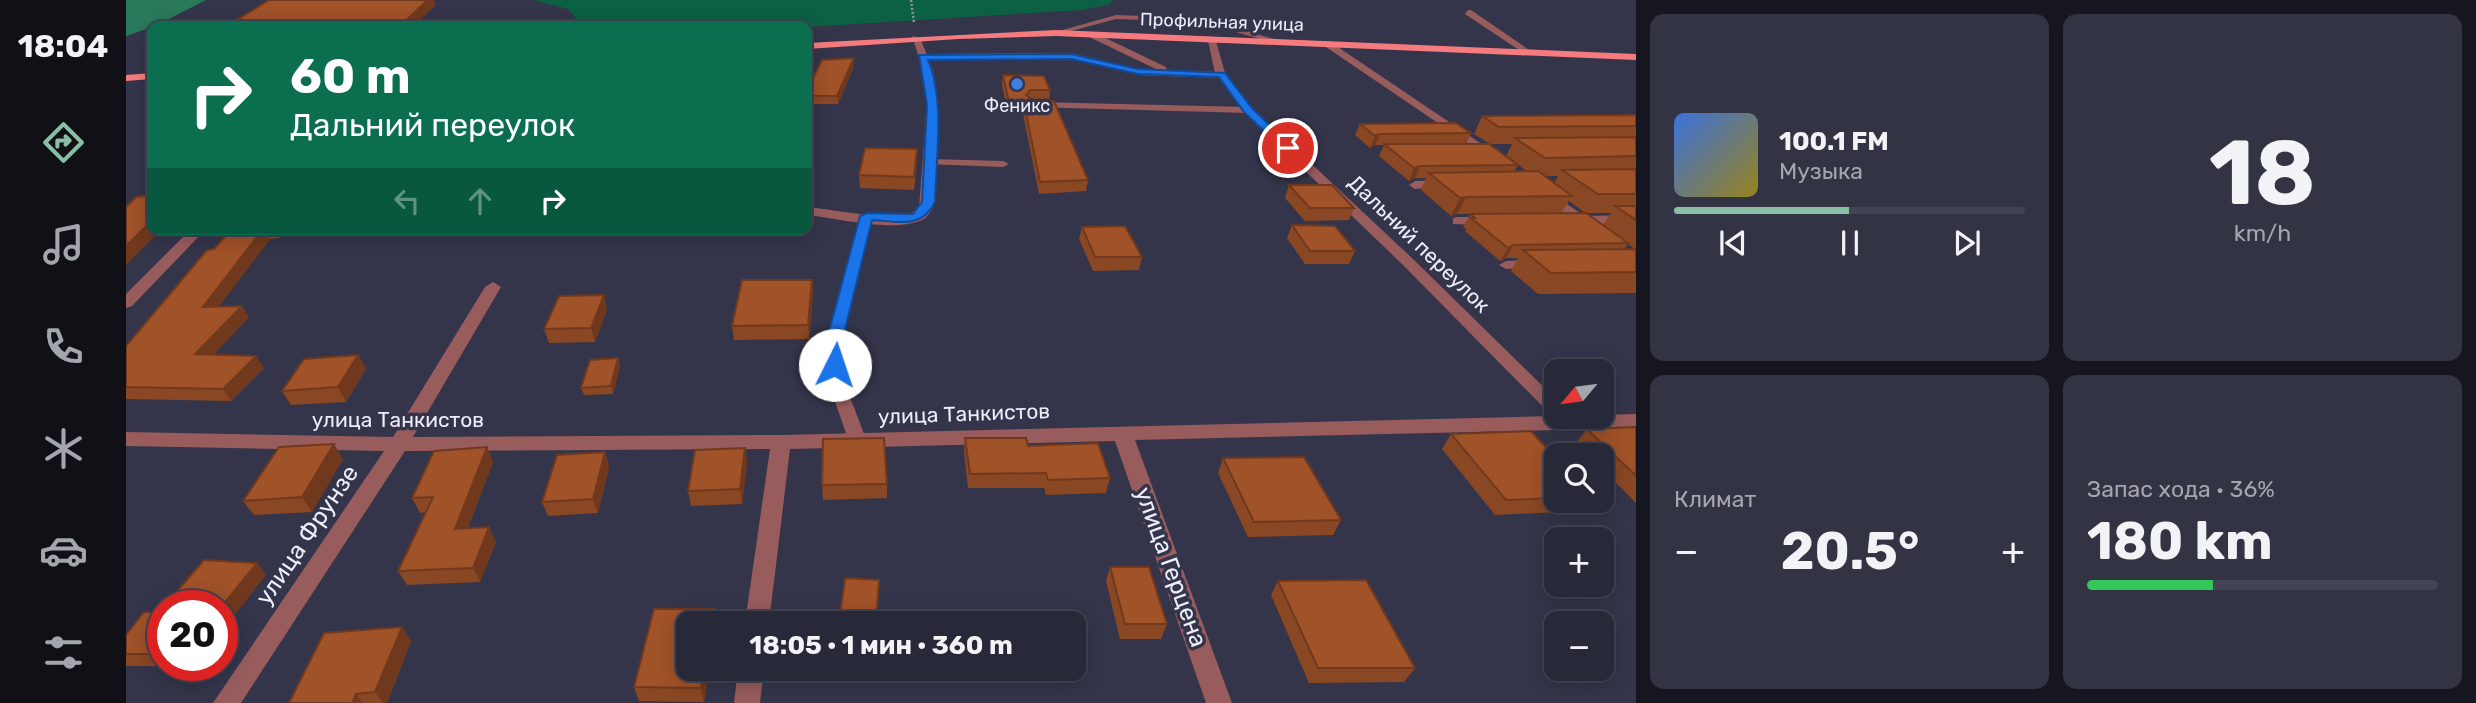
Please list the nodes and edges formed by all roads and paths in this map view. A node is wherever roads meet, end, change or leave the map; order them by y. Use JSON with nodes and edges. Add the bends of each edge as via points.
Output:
{"nodes":[{"id":1,"x":1468,"y":12,"type":"dead end"},
{"id":2,"x":1056,"y":33,"type":"junction"},
{"id":3,"x":1090,"y":34,"type":"junction"},
{"id":4,"x":915,"y":38,"type":"junction"},
{"id":5,"x":1210,"y":38,"type":"junction"},
{"id":6,"x":1277,"y":41,"type":"junction"},
{"id":7,"x":1105,"y":42,"type":"junction"},
{"id":8,"x":1326,"y":43,"type":"junction"},
{"id":9,"x":812,"y":46,"type":"edge"},
{"id":10,"x":1528,"y":52,"type":"junction"},
{"id":11,"x":923,"y":57,"type":"junction"},
{"id":12,"x":1636,"y":57,"type":"edge"},
{"id":13,"x":1084,"y":59,"type":"junction"},
{"id":14,"x":1171,"y":73,"type":"junction"},
{"id":15,"x":1222,"y":75,"type":"junction"},
{"id":16,"x":147,"y":76,"type":"edge"},
{"id":17,"x":126,"y":78,"type":"edge"},
{"id":18,"x":1032,"y":105,"type":"edge"},
{"id":19,"x":1248,"y":110,"type":"junction"},
{"id":20,"x":1458,"y":150,"type":"edge"},
{"id":21,"x":1486,"y":150,"type":"junction"},
{"id":22,"x":1499,"y":150,"type":"edge"},
{"id":23,"x":930,"y":162,"type":"junction"},
{"id":24,"x":1003,"y":164,"type":"dead end"},
{"id":25,"x":1507,"y":166,"type":"edge"},
{"id":26,"x":1453,"y":184,"type":"edge"},
{"id":27,"x":1415,"y":185,"type":"edge"},
{"id":28,"x":1539,"y":189,"type":"edge"},
{"id":29,"x":812,"y":211,"type":"edge"},
{"id":30,"x":867,"y":216,"type":"junction"},
{"id":31,"x":1636,"y":219,"type":"edge"},
{"id":32,"x":1554,"y":220,"type":"edge"},
{"id":33,"x":1582,"y":220,"type":"junction"},
{"id":34,"x":1457,"y":221,"type":"dead end"},
{"id":35,"x":1498,"y":221,"type":"edge"},
{"id":36,"x":194,"y":235,"type":"edge"},
{"id":37,"x":1603,"y":236,"type":"edge"},
{"id":38,"x":1545,"y":264,"type":"edge"},
{"id":39,"x":1506,"y":265,"type":"edge"},
{"id":40,"x":493,"y":287,"type":"dead end"},
{"id":41,"x":126,"y":303,"type":"edge"},
{"id":42,"x":1544,"y":399,"type":"edge"},
{"id":43,"x":1544,"y":417,"type":"edge"},
{"id":44,"x":1614,"y":420,"type":"edge"},
{"id":45,"x":1636,"y":421,"type":"edge"},
{"id":46,"x":1122,"y":432,"type":"junction"},
{"id":47,"x":126,"y":439,"type":"edge"},
{"id":48,"x":857,"y":439,"type":"junction"},
{"id":49,"x":781,"y":442,"type":"junction"},
{"id":50,"x":399,"y":444,"type":"junction"},
{"id":51,"x":759,"y":611,"type":"edge"},
{"id":52,"x":750,"y":681,"type":"edge"},
{"id":53,"x":226,"y":703,"type":"edge"},
{"id":54,"x":747,"y":703,"type":"edge"},
{"id":55,"x":1219,"y":703,"type":"edge"}],
"edges":[{"from":1,"to":10,"type":"lane"},
{"from":2,"to":3,"type":"main road","name":"Профильная улица"},
{"from":2,"to":4,"type":"main road","name":"Профильная улица"},
{"from":2,"to":6,"type":"lane","via":[[1116,16],[1202,20]]},
{"from":3,"to":5,"type":"main road","name":"Профильная улица"},
{"from":3,"to":7,"type":"lane"},
{"from":4,"to":9,"type":"main road","name":"Профильная улица"},
{"from":4,"to":11,"type":"street"},
{"from":5,"to":6,"type":"main road","name":"Профильная улица"},
{"from":5,"to":15,"type":"street","name":"Дальний переулок"},
{"from":6,"to":8,"type":"main road","name":"Профильная улица"},
{"from":7,"to":13,"type":"lane","via":[[1097,53]]},
{"from":7,"to":14,"type":"lane"},
{"from":8,"to":10,"type":"main road","name":"Профильная улица"},
{"from":8,"to":21,"type":"lane"},
{"from":10,"to":12,"type":"main road","name":"Профильная улица"},
{"from":11,"to":13,"type":"lane"},
{"from":11,"to":23,"type":"street","via":[[932,105]]},
{"from":13,"to":14,"type":"lane","via":[[1117,68]]},
{"from":14,"to":15,"type":"lane"},
{"from":15,"to":19,"type":"street","name":"Дальний переулок"},
{"from":16,"to":17,"type":"main road"},
{"from":18,"to":19,"type":"lane"},
{"from":19,"to":42,"type":"street","name":"Дальний переулок"},
{"from":20,"to":21,"type":"lane"},
{"from":21,"to":22,"type":"lane"},
{"from":21,"to":25,"type":"lane"},
{"from":23,"to":24,"type":"lane"},
{"from":23,"to":30,"type":"street","via":[[929,202],[923,214],[899,220]]},
{"from":26,"to":27,"type":"lane"},
{"from":28,"to":33,"type":"lane"},
{"from":29,"to":30,"type":"street"},
{"from":30,"to":48,"type":"lane","via":[[833,346],[837,384]]},
{"from":31,"to":33,"type":"lane"},
{"from":32,"to":33,"type":"lane"},
{"from":33,"to":37,"type":"lane"},
{"from":34,"to":35,"type":"lane"},
{"from":36,"to":41,"type":"street"},
{"from":38,"to":39,"type":"lane"},
{"from":40,"to":50,"type":"street","name":"улица Фрунзе"},
{"from":43,"to":46,"type":"street","name":"улица Танкистов"},
{"from":44,"to":45,"type":"street","name":"улица Танкистов"},
{"from":46,"to":48,"type":"street","name":"улица Танкистов"},
{"from":46,"to":55,"type":"street","name":"улица Герцена"},
{"from":47,"to":50,"type":"street","name":"улица Танкистов"},
{"from":48,"to":49,"type":"street","name":"улица Танкистов"},
{"from":49,"to":50,"type":"street","name":"улица Танкистов"},
{"from":49,"to":51,"type":"street"},
{"from":50,"to":53,"type":"street","name":"улица Фрунзе"},
{"from":52,"to":54,"type":"street"}]}
